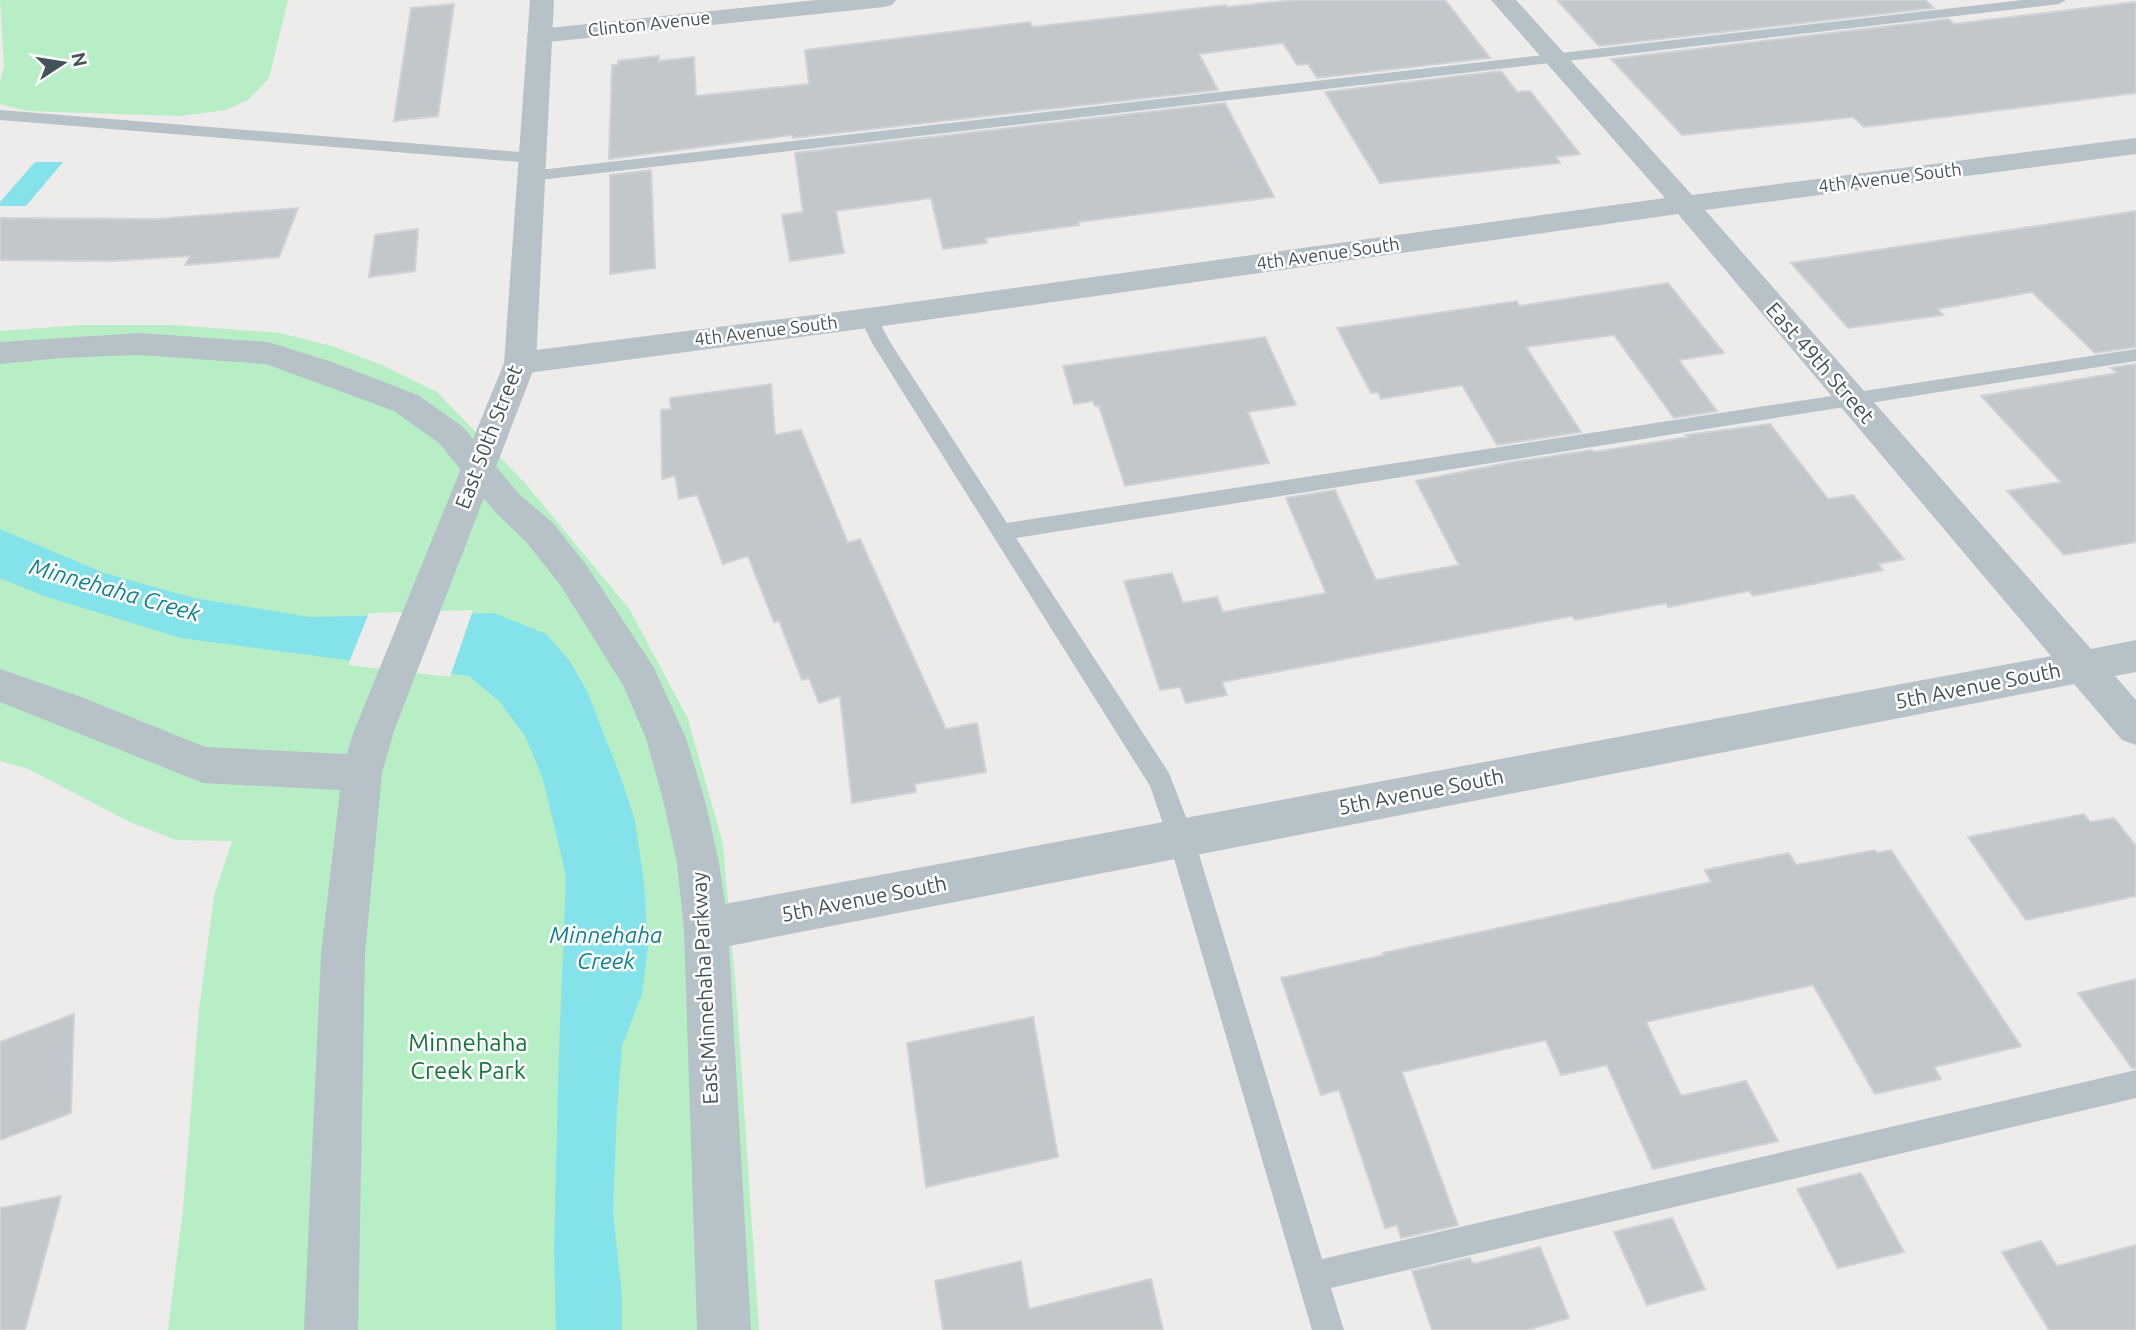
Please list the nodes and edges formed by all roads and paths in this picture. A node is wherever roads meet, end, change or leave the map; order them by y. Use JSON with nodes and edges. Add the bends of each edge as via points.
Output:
{"nodes":[{"id":1,"x":542,"y":0,"type":"edge"},
{"id":2,"x":884,"y":0,"type":"edge"},
{"id":3,"x":1503,"y":0,"type":"edge"},
{"id":4,"x":2059,"y":0,"type":"edge"},
{"id":5,"x":539,"y":36,"type":"junction"},
{"id":6,"x":1552,"y":57,"type":"junction"},
{"id":7,"x":0,"y":115,"type":"edge"},
{"id":8,"x":2136,"y":146,"type":"edge"},
{"id":9,"x":531,"y":167,"type":"junction"},
{"id":10,"x":1685,"y":204,"type":"junction"},
{"id":11,"x":869,"y":318,"type":"junction"},
{"id":12,"x":0,"y":353,"type":"edge"},
{"id":13,"x":2136,"y":355,"type":"edge"},
{"id":14,"x":520,"y":362,"type":"junction"},
{"id":15,"x":1851,"y":398,"type":"junction"},
{"id":16,"x":478,"y":466,"type":"junction"},
{"id":17,"x":1001,"y":532,"type":"junction"},
{"id":18,"x":2136,"y":656,"type":"edge"},
{"id":19,"x":2083,"y":666,"type":"junction"},
{"id":20,"x":0,"y":685,"type":"edge"},
{"id":21,"x":2136,"y":728,"type":"edge"},
{"id":22,"x":362,"y":773,"type":"junction"},
{"id":23,"x":1181,"y":838,"type":"junction"},
{"id":24,"x":706,"y":929,"type":"junction"},
{"id":25,"x":2136,"y":1084,"type":"edge"},
{"id":26,"x":1313,"y":1278,"type":"junction"},
{"id":27,"x":331,"y":1330,"type":"edge"},
{"id":28,"x":724,"y":1330,"type":"edge"},
{"id":29,"x":1328,"y":1330,"type":"edge"}],
"edges":[{"from":1,"to":5,"type":"street","name":"East 50th Street"},
{"from":2,"to":5,"type":"street","name":"Clinton Avenue"},
{"from":3,"to":6,"type":"street","name":"East 49th Street"},
{"from":4,"to":6,"type":"lane"},
{"from":5,"to":9,"type":"street","name":"East 50th Street"},
{"from":6,"to":9,"type":"lane"},
{"from":6,"to":10,"type":"street","name":"East 49th Street"},
{"from":7,"to":9,"type":"lane"},
{"from":8,"to":10,"type":"street","name":"4th Avenue South"},
{"from":9,"to":14,"type":"street","name":"East 50th Street"},
{"from":10,"to":11,"type":"street","name":"4th Avenue South"},
{"from":10,"to":15,"type":"street","name":"East 49th Street"},
{"from":11,"to":14,"type":"street","name":"4th Avenue South"},
{"from":11,"to":17,"type":"lane"},
{"from":12,"to":16,"type":"street","name":"East Minnehaha Parkway","via":[[140,344],[268,353],[406,403],[451,435]]},
{"from":13,"to":15,"type":"lane"},
{"from":14,"to":16,"type":"street","name":"East 50th Street"},
{"from":15,"to":17,"type":"lane"},
{"from":15,"to":19,"type":"street","name":"East 49th Street"},
{"from":16,"to":22,"type":"street","name":"East 50th Street"},
{"from":16,"to":24,"type":"street","name":"East Minnehaha Parkway","via":[[573,576],[639,677],[666,738],[685,804]]},
{"from":17,"to":23,"type":"lane","via":[[1160,781]]},
{"from":18,"to":19,"type":"street","name":"5th Avenue South"},
{"from":19,"to":21,"type":"street","name":"East 49th Street"},
{"from":19,"to":23,"type":"street","name":"5th Avenue South"},
{"from":20,"to":22,"type":"street","via":[[203,765]]},
{"from":22,"to":27,"type":"street","via":[[342,954]]},
{"from":23,"to":24,"type":"street","name":"5th Avenue South"},
{"from":23,"to":26,"type":"lane"},
{"from":24,"to":28,"type":"street","name":"East Minnehaha Parkway"},
{"from":25,"to":26,"type":"lane"},
{"from":26,"to":29,"type":"lane"}]}
